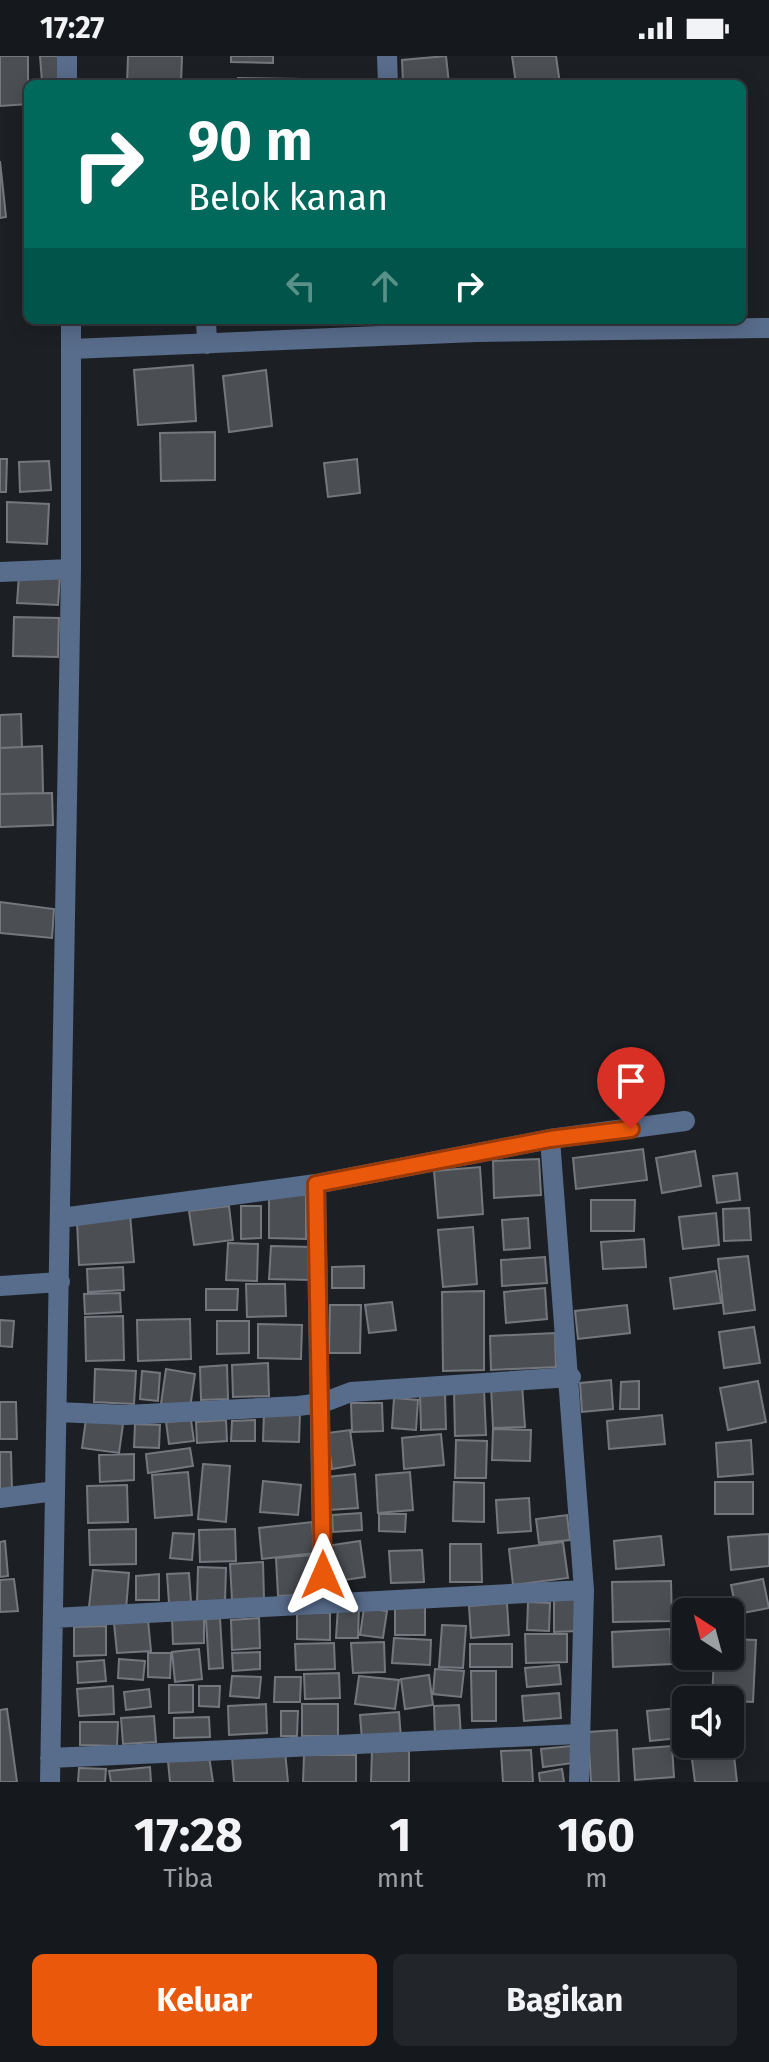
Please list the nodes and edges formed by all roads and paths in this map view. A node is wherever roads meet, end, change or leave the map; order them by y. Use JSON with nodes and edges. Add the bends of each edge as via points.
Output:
{"nodes":[{"id":1,"x":67,"y":56,"type":"edge"},
{"id":2,"x":387,"y":56,"type":"edge"},
{"id":3,"x":67,"y":80,"type":"edge"},
{"id":4,"x":388,"y":80,"type":"edge"},
{"id":5,"x":71,"y":324,"type":"edge"},
{"id":6,"x":206,"y":324,"type":"edge"},
{"id":7,"x":397,"y":328,"type":"edge"},
{"id":8,"x":769,"y":328,"type":"edge"},
{"id":9,"x":207,"y":344,"type":"junction"},
{"id":10,"x":72,"y":349,"type":"junction"},
{"id":11,"x":71,"y":569,"type":"junction"},
{"id":12,"x":0,"y":572,"type":"edge"},
{"id":13,"x":685,"y":1121,"type":"dead end"},
{"id":14,"x":550,"y":1139,"type":"junction"},
{"id":15,"x":316,"y":1184,"type":"junction"},
{"id":16,"x":61,"y":1218,"type":"junction"},
{"id":17,"x":60,"y":1282,"type":"junction"},
{"id":18,"x":0,"y":1286,"type":"edge"},
{"id":19,"x":571,"y":1377,"type":"junction"},
{"id":20,"x":322,"y":1403,"type":"junction"},
{"id":21,"x":57,"y":1412,"type":"junction"},
{"id":22,"x":55,"y":1491,"type":"junction"},
{"id":23,"x":0,"y":1498,"type":"edge"},
{"id":24,"x":584,"y":1590,"type":"junction"},
{"id":25,"x":323,"y":1604,"type":"junction"},
{"id":26,"x":53,"y":1618,"type":"junction"},
{"id":27,"x":578,"y":1734,"type":"junction"},
{"id":28,"x":50,"y":1758,"type":"junction"},
{"id":29,"x":50,"y":1782,"type":"edge"},
{"id":30,"x":579,"y":1782,"type":"edge"}],
"edges":[{"from":1,"to":3,"type":"street"},
{"from":2,"to":4,"type":"street"},
{"from":5,"to":10,"type":"street"},
{"from":6,"to":9,"type":"street"},
{"from":7,"to":8,"type":"street"},
{"from":7,"to":9,"type":"street"},
{"from":9,"to":10,"type":"street"},
{"from":10,"to":11,"type":"street"},
{"from":11,"to":12,"type":"street"},
{"from":11,"to":16,"type":"street"},
{"from":13,"to":14,"type":"street"},
{"from":14,"to":15,"type":"street"},
{"from":14,"to":19,"type":"street"},
{"from":15,"to":16,"type":"street"},
{"from":15,"to":20,"type":"street"},
{"from":16,"to":17,"type":"street"},
{"from":17,"to":18,"type":"street"},
{"from":17,"to":21,"type":"street"},
{"from":19,"to":20,"type":"street","via":[[351,1392]]},
{"from":19,"to":24,"type":"street"},
{"from":20,"to":21,"type":"street","via":[[126,1415]]},
{"from":20,"to":25,"type":"street"},
{"from":21,"to":22,"type":"street"},
{"from":22,"to":23,"type":"street"},
{"from":22,"to":26,"type":"street"},
{"from":24,"to":25,"type":"street"},
{"from":24,"to":27,"type":"street"},
{"from":25,"to":26,"type":"street"},
{"from":26,"to":28,"type":"street"},
{"from":27,"to":28,"type":"street"},
{"from":27,"to":30,"type":"street"},
{"from":28,"to":29,"type":"street"}]}
